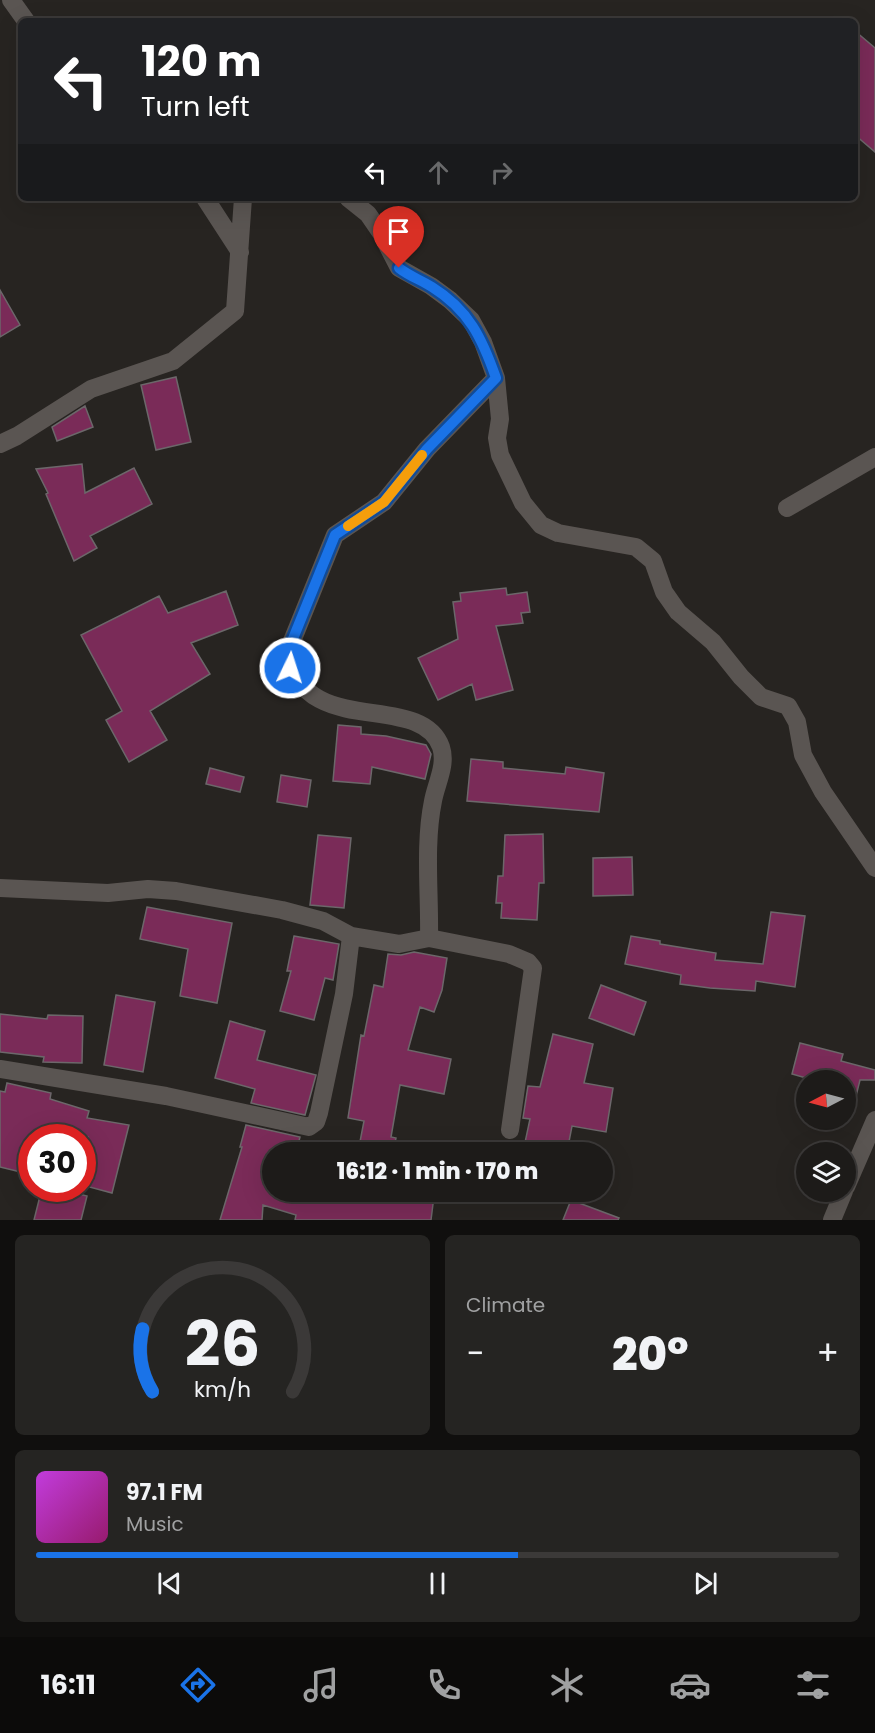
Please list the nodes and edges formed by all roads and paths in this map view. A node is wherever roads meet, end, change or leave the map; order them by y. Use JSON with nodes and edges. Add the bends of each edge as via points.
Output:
{"nodes":[{"id":1,"x":11,"y":0,"type":"edge"},
{"id":2,"x":24,"y":18,"type":"edge"},
{"id":3,"x":206,"y":201,"type":"edge"},
{"id":4,"x":243,"y":201,"type":"edge"},
{"id":5,"x":352,"y":201,"type":"edge"},
{"id":6,"x":240,"y":252,"type":"junction"},
{"id":7,"x":496,"y":378,"type":"junction"},
{"id":8,"x":0,"y":444,"type":"edge"},
{"id":9,"x":875,"y":457,"type":"edge"},
{"id":10,"x":787,"y":508,"type":"dead end"},
{"id":11,"x":875,"y":868,"type":"edge"},
{"id":12,"x":0,"y":888,"type":"edge"},
{"id":13,"x":351,"y":936,"type":"junction"},
{"id":14,"x":429,"y":938,"type":"junction"},
{"id":15,"x":0,"y":1069,"type":"edge"},
{"id":16,"x":875,"y":1120,"type":"edge"},
{"id":17,"x":510,"y":1130,"type":"dead end"},
{"id":18,"x":856,"y":1164,"type":"edge"},
{"id":19,"x":839,"y":1202,"type":"edge"},
{"id":20,"x":832,"y":1220,"type":"edge"}],
"edges":[{"from":1,"to":2,"type":"street"},
{"from":3,"to":6,"type":"street"},
{"from":4,"to":6,"type":"street"},
{"from":5,"to":7,"type":"street","via":[[368,214],[399,268],[431,286],[471,320]]},
{"from":6,"to":8,"type":"street","via":[[235,310],[182,354],[173,361],[91,389]]},
{"from":7,"to":11,"type":"street","via":[[500,455],[523,503],[541,525],[558,533],[636,547],[653,561],[664,592],[678,612],[713,642],[761,697],[789,706],[797,722],[802,755]]},
{"from":7,"to":14,"type":"street","via":[[427,449],[384,502],[335,535],[288,651],[290,668],[304,688],[322,703],[416,723],[433,732],[441,748],[442,763],[432,802]]},
{"from":9,"to":10,"type":"street"},
{"from":12,"to":13,"type":"street","via":[[108,893],[176,891],[282,910],[323,921]]},
{"from":13,"to":14,"type":"street","via":[[399,944]]},
{"from":13,"to":15,"type":"street","via":[[344,994],[319,1113],[309,1127],[166,1096]]},
{"from":14,"to":17,"type":"street","via":[[509,954],[528,962],[532,968]]},
{"from":16,"to":18,"type":"street"},
{"from":19,"to":20,"type":"street"}]}
